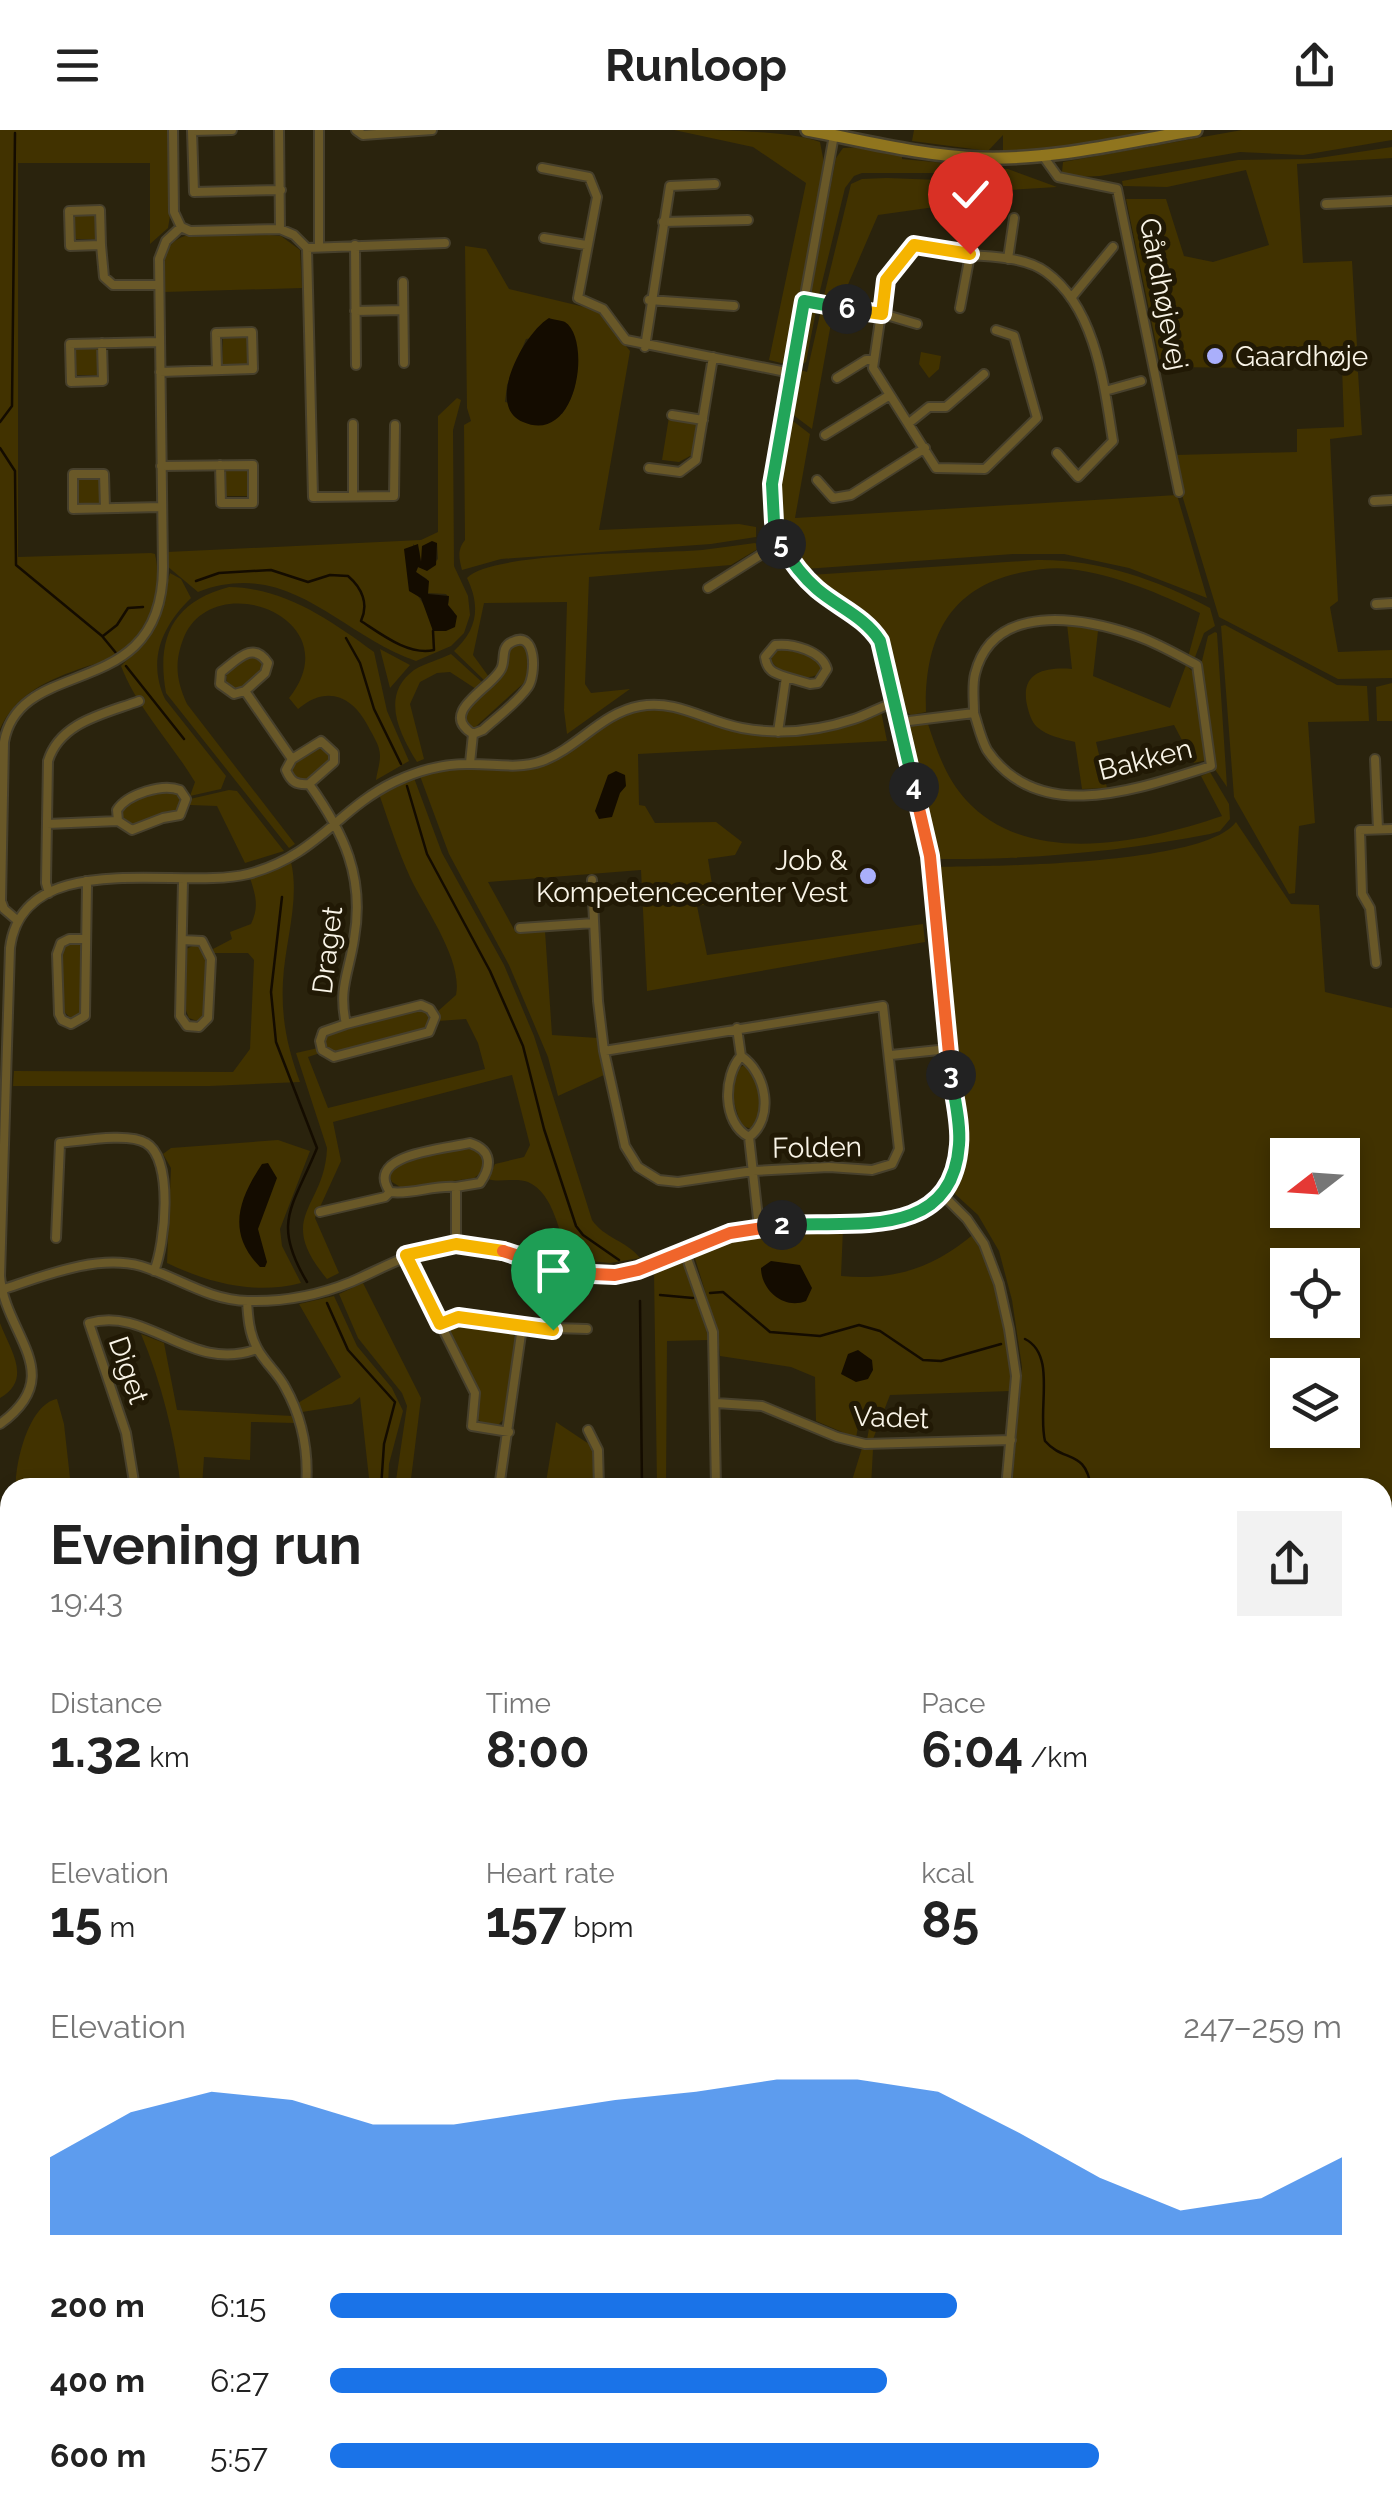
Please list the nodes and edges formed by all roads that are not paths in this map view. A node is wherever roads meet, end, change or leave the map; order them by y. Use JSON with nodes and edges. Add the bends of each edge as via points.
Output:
{"nodes":[{"id":1,"x":173,"y":130,"type":"edge"},
{"id":2,"x":232,"y":130,"type":"edge"},
{"id":3,"x":279,"y":130,"type":"edge"},
{"id":4,"x":318,"y":130,"type":"edge"},
{"id":5,"x":356,"y":130,"type":"edge"},
{"id":6,"x":432,"y":130,"type":"edge"},
{"id":7,"x":807,"y":130,"type":"edge"},
{"id":8,"x":1196,"y":130,"type":"edge"},
{"id":9,"x":834,"y":135,"type":"junction"},
{"id":10,"x":1043,"y":156,"type":"junction"},
{"id":11,"x":542,"y":168,"type":"dead end"},
{"id":12,"x":715,"y":184,"type":"dead end"},
{"id":13,"x":280,"y":190,"type":"junction"},
{"id":14,"x":1392,"y":201,"type":"edge"},
{"id":15,"x":1326,"y":204,"type":"dead end"},
{"id":16,"x":1014,"y":218,"type":"dead end"},
{"id":17,"x":748,"y":220,"type":"dead end"},
{"id":18,"x":663,"y":222,"type":"junction"},
{"id":19,"x":181,"y":227,"type":"junction"},
{"id":20,"x":280,"y":230,"type":"junction"},
{"id":21,"x":544,"y":238,"type":"dead end"},
{"id":22,"x":445,"y":243,"type":"dead end"},
{"id":23,"x":101,"y":245,"type":"junction"},
{"id":24,"x":355,"y":245,"type":"junction"},
{"id":25,"x":586,"y":245,"type":"junction"},
{"id":26,"x":318,"y":246,"type":"junction"},
{"id":27,"x":1112,"y":247,"type":"dead end"},
{"id":28,"x":307,"y":248,"type":"junction"},
{"id":29,"x":970,"y":254,"type":"junction"},
{"id":30,"x":1008,"y":258,"type":"junction"},
{"id":31,"x":403,"y":282,"type":"dead end"},
{"id":32,"x":160,"y":286,"type":"junction"},
{"id":33,"x":1071,"y":298,"type":"junction"},
{"id":34,"x":650,"y":300,"type":"junction"},
{"id":35,"x":804,"y":301,"type":"junction"},
{"id":36,"x":734,"y":306,"type":"dead end"},
{"id":37,"x":960,"y":308,"type":"dead end"},
{"id":38,"x":403,"y":310,"type":"junction"},
{"id":39,"x":355,"y":311,"type":"junction"},
{"id":40,"x":882,"y":314,"type":"junction"},
{"id":41,"x":916,"y":324,"type":"dead end"},
{"id":42,"x":996,"y":330,"type":"dead end"},
{"id":43,"x":160,"y":342,"type":"junction"},
{"id":44,"x":102,"y":343,"type":"junction"},
{"id":45,"x":644,"y":347,"type":"junction"},
{"id":46,"x":713,"y":358,"type":"junction"},
{"id":47,"x":874,"y":360,"type":"junction"},
{"id":48,"x":404,"y":363,"type":"dead end"},
{"id":49,"x":356,"y":365,"type":"dead end"},
{"id":50,"x":217,"y":370,"type":"junction"},
{"id":51,"x":160,"y":372,"type":"junction"},
{"id":52,"x":791,"y":374,"type":"junction"},
{"id":53,"x":984,"y":374,"type":"dead end"},
{"id":54,"x":837,"y":378,"type":"dead end"},
{"id":55,"x":1141,"y":381,"type":"dead end"},
{"id":56,"x":1104,"y":391,"type":"junction"},
{"id":57,"x":890,"y":395,"type":"junction"},
{"id":58,"x":672,"y":415,"type":"dead end"},
{"id":59,"x":702,"y":420,"type":"junction"},
{"id":60,"x":909,"y":423,"type":"junction"},
{"id":61,"x":353,"y":424,"type":"dead end"},
{"id":62,"x":395,"y":425,"type":"dead end"},
{"id":63,"x":824,"y":436,"type":"dead end"},
{"id":64,"x":925,"y":448,"type":"junction"},
{"id":65,"x":1057,"y":453,"type":"dead end"},
{"id":66,"x":220,"y":465,"type":"junction"},
{"id":67,"x":160,"y":466,"type":"junction"},
{"id":68,"x":649,"y":468,"type":"dead end"},
{"id":69,"x":817,"y":480,"type":"dead end"},
{"id":70,"x":1179,"y":492,"type":"dead end"},
{"id":71,"x":353,"y":496,"type":"junction"},
{"id":72,"x":1392,"y":500,"type":"edge"},
{"id":73,"x":1374,"y":501,"type":"dead end"},
{"id":74,"x":161,"y":506,"type":"junction"},
{"id":75,"x":104,"y":508,"type":"junction"},
{"id":76,"x":780,"y":542,"type":"junction"},
{"id":77,"x":708,"y":588,"type":"dead end"},
{"id":78,"x":1392,"y":603,"type":"edge"},
{"id":79,"x":1376,"y":604,"type":"dead end"},
{"id":80,"x":786,"y":677,"type":"junction"},
{"id":81,"x":244,"y":690,"type":"junction"},
{"id":82,"x":139,"y":702,"type":"dead end"},
{"id":83,"x":896,"y":702,"type":"junction"},
{"id":84,"x":974,"y":713,"type":"junction"},
{"id":85,"x":901,"y":722,"type":"junction"},
{"id":86,"x":778,"y":732,"type":"junction"},
{"id":87,"x":473,"y":734,"type":"junction"},
{"id":88,"x":292,"y":759,"type":"junction"},
{"id":89,"x":1375,"y":759,"type":"dead end"},
{"id":90,"x":470,"y":764,"type":"junction"},
{"id":91,"x":308,"y":784,"type":"junction"},
{"id":92,"x":118,"y":821,"type":"junction"},
{"id":93,"x":47,"y":824,"type":"junction"},
{"id":94,"x":337,"y":824,"type":"junction"},
{"id":95,"x":1378,"y":829,"type":"junction"},
{"id":96,"x":1392,"y":829,"type":"edge"},
{"id":97,"x":592,"y":880,"type":"dead end"},
{"id":98,"x":183,"y":881,"type":"junction"},
{"id":99,"x":86,"y":882,"type":"junction"},
{"id":100,"x":49,"y":893,"type":"junction"},
{"id":101,"x":18,"y":921,"type":"junction"},
{"id":102,"x":594,"y":923,"type":"junction"},
{"id":103,"x":520,"y":928,"type":"dead end"},
{"id":104,"x":86,"y":939,"type":"junction"},
{"id":105,"x":182,"y":940,"type":"junction"},
{"id":106,"x":1376,"y":964,"type":"dead end"},
{"id":107,"x":346,"y":1024,"type":"junction"},
{"id":108,"x":737,"y":1028,"type":"junction"},
{"id":109,"x":948,"y":1048,"type":"junction"},
{"id":110,"x":604,"y":1050,"type":"junction"},
{"id":111,"x":741,"y":1056,"type":"junction"},
{"id":112,"x":891,"y":1056,"type":"junction"},
{"id":113,"x":749,"y":1137,"type":"junction"},
{"id":114,"x":753,"y":1171,"type":"junction"},
{"id":115,"x":456,"y":1187,"type":"junction"},
{"id":116,"x":390,"y":1192,"type":"junction"},
{"id":117,"x":941,"y":1193,"type":"junction"},
{"id":118,"x":320,"y":1212,"type":"dead end"},
{"id":119,"x":759,"y":1227,"type":"junction"},
{"id":120,"x":56,"y":1238,"type":"dead end"},
{"id":121,"x":456,"y":1244,"type":"junction"},
{"id":122,"x":684,"y":1250,"type":"junction"},
{"id":123,"x":406,"y":1255,"type":"junction"},
{"id":124,"x":154,"y":1271,"type":"junction"},
{"id":125,"x":1,"y":1290,"type":"edge"},
{"id":126,"x":246,"y":1301,"type":"junction"},
{"id":127,"x":440,"y":1324,"type":"junction"},
{"id":128,"x":522,"y":1327,"type":"junction"},
{"id":129,"x":587,"y":1330,"type":"dead end"},
{"id":130,"x":258,"y":1349,"type":"junction"},
{"id":131,"x":716,"y":1404,"type":"junction"},
{"id":132,"x":0,"y":1424,"type":"edge"},
{"id":133,"x":588,"y":1430,"type":"dead end"},
{"id":134,"x":508,"y":1432,"type":"junction"},
{"id":135,"x":1011,"y":1440,"type":"junction"},
{"id":136,"x":133,"y":1478,"type":"edge"},
{"id":137,"x":306,"y":1478,"type":"edge"},
{"id":138,"x":501,"y":1478,"type":"edge"},
{"id":139,"x":598,"y":1478,"type":"edge"},
{"id":140,"x":716,"y":1478,"type":"edge"},
{"id":141,"x":1007,"y":1478,"type":"edge"}],
"edges":[{"from":1,"to":19,"type":"street","via":[[174,212]]},
{"from":2,"to":13,"type":"street","via":[[192,131],[194,192]]},
{"from":3,"to":13,"type":"street"},
{"from":4,"to":26,"type":"street"},
{"from":5,"to":6,"type":"street"},
{"from":7,"to":9,"type":"street"},
{"from":8,"to":10,"type":"street"},
{"from":9,"to":10,"type":"street","via":[[946,156]]},
{"from":9,"to":35,"type":"street"},
{"from":10,"to":70,"type":"street","name":"Gårdhøjevej","via":[[1058,177],[1117,190]]},
{"from":11,"to":25,"type":"street","via":[[590,177],[597,197]]},
{"from":12,"to":18,"type":"street","via":[[670,186]]},
{"from":13,"to":20,"type":"street"},
{"from":14,"to":15,"type":"street"},
{"from":16,"to":30,"type":"street"},
{"from":17,"to":18,"type":"street"},
{"from":18,"to":34,"type":"street"},
{"from":19,"to":20,"type":"street"},
{"from":19,"to":32,"type":"street","via":[[160,252]]},
{"from":20,"to":28,"type":"street"},
{"from":21,"to":25,"type":"street"},
{"from":22,"to":24,"type":"street"},
{"from":23,"to":23,"type":"street","via":[[70,246],[68,211],[100,210]]},
{"from":23,"to":32,"type":"street","via":[[104,277],[113,284]]},
{"from":24,"to":26,"type":"street"},
{"from":24,"to":39,"type":"street"},
{"from":25,"to":45,"type":"street","via":[[578,298],[603,309],[626,340]]},
{"from":26,"to":28,"type":"street"},
{"from":27,"to":33,"type":"street"},
{"from":28,"to":71,"type":"street","via":[[314,498]]},
{"from":29,"to":30,"type":"street"},
{"from":29,"to":37,"type":"street"},
{"from":29,"to":40,"type":"street","via":[[914,245],[886,280]]},
{"from":30,"to":33,"type":"street","via":[[1044,270]]},
{"from":31,"to":38,"type":"street"},
{"from":32,"to":43,"type":"street"},
{"from":33,"to":56,"type":"street","via":[[1082,314]]},
{"from":34,"to":36,"type":"street"},
{"from":34,"to":45,"type":"street"},
{"from":35,"to":40,"type":"street"},
{"from":35,"to":52,"type":"street"},
{"from":38,"to":39,"type":"street"},
{"from":38,"to":48,"type":"street"},
{"from":39,"to":49,"type":"street"},
{"from":40,"to":41,"type":"street"},
{"from":40,"to":47,"type":"street"},
{"from":42,"to":64,"type":"street","via":[[1014,336],[1037,418],[985,469],[936,468]]},
{"from":43,"to":44,"type":"street"},
{"from":43,"to":51,"type":"street"},
{"from":44,"to":44,"type":"street","via":[[70,344],[71,382],[102,381]]},
{"from":45,"to":46,"type":"street"},
{"from":46,"to":52,"type":"street"},
{"from":46,"to":59,"type":"street"},
{"from":47,"to":54,"type":"street"},
{"from":47,"to":57,"type":"street"},
{"from":50,"to":50,"type":"street","via":[[253,369],[252,332],[216,333]]},
{"from":50,"to":51,"type":"street"},
{"from":51,"to":67,"type":"street"},
{"from":52,"to":76,"type":"street","via":[[772,484]]},
{"from":53,"to":60,"type":"street","via":[[946,407],[928,408]]},
{"from":55,"to":56,"type":"street"},
{"from":56,"to":65,"type":"street","via":[[1113,442],[1078,477]]},
{"from":57,"to":60,"type":"street"},
{"from":57,"to":63,"type":"street"},
{"from":58,"to":59,"type":"street"},
{"from":59,"to":68,"type":"street","via":[[696,460],[680,472]]},
{"from":60,"to":64,"type":"street"},
{"from":61,"to":71,"type":"street"},
{"from":62,"to":71,"type":"street","via":[[394,496]]},
{"from":64,"to":69,"type":"street","via":[[851,495],[832,498]]},
{"from":66,"to":66,"type":"street","via":[[252,465],[253,503],[221,503]]},
{"from":66,"to":67,"type":"street"},
{"from":67,"to":74,"type":"street"},
{"from":72,"to":73,"type":"street"},
{"from":74,"to":75,"type":"street"},
{"from":74,"to":101,"type":"street","via":[[163,583],[144,636],[121,660],[31,700],[6,734],[1,901]]},
{"from":75,"to":75,"type":"street","via":[[74,508],[73,474],[104,474]]},
{"from":76,"to":77,"type":"street"},
{"from":76,"to":83,"type":"street","via":[[817,589],[874,630]]},
{"from":78,"to":79,"type":"street"},
{"from":80,"to":80,"type":"street","via":[[818,683],[826,661],[775,645],[766,666]]},
{"from":80,"to":86,"type":"street"},
{"from":81,"to":81,"type":"street","via":[[268,663],[254,650],[221,672],[225,691]]},
{"from":81,"to":88,"type":"street"},
{"from":82,"to":93,"type":"street","via":[[87,720],[52,749]]},
{"from":83,"to":85,"type":"street"},
{"from":83,"to":86,"type":"street","via":[[834,726]]},
{"from":84,"to":84,"type":"street","name":"Bakken","via":[[995,759],[1038,790],[1076,797],[1128,792],[1211,766],[1197,666],[1136,635],[1068,618],[1025,622],[1000,634],[981,654]]},
{"from":84,"to":85,"type":"street"},
{"from":85,"to":109,"type":"street","via":[[930,856]]},
{"from":86,"to":90,"type":"street","via":[[720,723],[680,707],[642,705],[608,716],[545,760]]},
{"from":87,"to":87,"type":"street","via":[[460,718],[462,708],[501,670],[504,650],[521,640],[534,654],[530,684]]},
{"from":87,"to":90,"type":"street"},
{"from":88,"to":91,"type":"street","name":"Draget","via":[[290,779]]},
{"from":88,"to":91,"type":"street","via":[[312,744],[329,744],[334,762]]},
{"from":89,"to":95,"type":"street"},
{"from":90,"to":94,"type":"street","via":[[390,784]]},
{"from":91,"to":94,"type":"street","name":"Draget"},
{"from":92,"to":92,"type":"street","via":[[132,830],[180,815],[186,799],[169,786],[125,799],[116,810]]},
{"from":92,"to":93,"type":"street"},
{"from":93,"to":100,"type":"street"},
{"from":94,"to":98,"type":"street","via":[[277,865]]},
{"from":94,"to":107,"type":"street","name":"Draget","via":[[357,901],[341,996]]},
{"from":95,"to":96,"type":"street"},
{"from":95,"to":106,"type":"street","via":[[1360,830],[1362,894],[1370,908]]},
{"from":97,"to":102,"type":"street","name":"Folden"},
{"from":98,"to":99,"type":"street","via":[[125,876]]},
{"from":98,"to":105,"type":"street"},
{"from":99,"to":100,"type":"street"},
{"from":99,"to":104,"type":"street"},
{"from":100,"to":101,"type":"street"},
{"from":101,"to":125,"type":"street","via":[[10,948]]},
{"from":102,"to":103,"type":"street"},
{"from":102,"to":110,"type":"street","name":"Folden"},
{"from":104,"to":104,"type":"street","via":[[85,1016],[71,1024],[59,1014],[58,954],[61,943]]},
{"from":105,"to":105,"type":"street","via":[[180,1016],[187,1026],[200,1027],[208,1018],[211,958],[202,941]]},
{"from":107,"to":107,"type":"street","name":"Draget","via":[[421,1005],[434,1017],[429,1032],[326,1054],[323,1032]]},
{"from":108,"to":110,"type":"street","name":"Folden"},
{"from":108,"to":111,"type":"street","name":"Folden"},
{"from":108,"to":112,"type":"street","name":"Folden","via":[[883,1006]]},
{"from":109,"to":112,"type":"street"},
{"from":109,"to":117,"type":"street","via":[[959,1144]]},
{"from":110,"to":114,"type":"street","name":"Folden","via":[[625,1146],[638,1167],[678,1182]]},
{"from":111,"to":113,"type":"street","name":"Folden","via":[[730,1072],[729,1103]]},
{"from":111,"to":113,"type":"street","name":"Folden","via":[[757,1072],[764,1096],[760,1126]]},
{"from":112,"to":114,"type":"street","name":"Folden","via":[[899,1149],[892,1164]]},
{"from":113,"to":114,"type":"street","name":"Folden"},
{"from":114,"to":119,"type":"street","name":"Folden"},
{"from":115,"to":116,"type":"street"},
{"from":115,"to":116,"type":"street","via":[[480,1183],[488,1171],[480,1146],[470,1142],[393,1161],[384,1171]]},
{"from":115,"to":121,"type":"street"},
{"from":116,"to":118,"type":"street"},
{"from":117,"to":119,"type":"street","via":[[899,1221]]},
{"from":117,"to":135,"type":"street","via":[[984,1244],[999,1284],[1016,1376]]},
{"from":119,"to":122,"type":"street"},
{"from":120,"to":124,"type":"street","via":[[60,1142],[132,1138],[156,1152],[164,1175]]},
{"from":121,"to":122,"type":"street","via":[[592,1276],[638,1270]]},
{"from":121,"to":123,"type":"street"},
{"from":122,"to":131,"type":"street","via":[[713,1332]]},
{"from":123,"to":126,"type":"street","via":[[333,1288]]},
{"from":123,"to":127,"type":"street"},
{"from":124,"to":125,"type":"street","via":[[101,1263]]},
{"from":124,"to":126,"type":"street","via":[[205,1293]]},
{"from":125,"to":132,"type":"street","via":[[33,1378],[23,1404]]},
{"from":126,"to":130,"type":"street"},
{"from":127,"to":128,"type":"street","via":[[458,1317]]},
{"from":127,"to":134,"type":"street","via":[[475,1393],[472,1426]]},
{"from":128,"to":129,"type":"street"},
{"from":128,"to":134,"type":"street"},
{"from":130,"to":136,"type":"street","name":"Diget","via":[[222,1356],[128,1321],[89,1323],[126,1433]]},
{"from":130,"to":137,"type":"street","via":[[296,1409]]},
{"from":131,"to":135,"type":"street","name":"Vadet","via":[[762,1406],[866,1444]]},
{"from":131,"to":140,"type":"street"},
{"from":133,"to":139,"type":"street","via":[[598,1450]]},
{"from":134,"to":138,"type":"street"},
{"from":135,"to":141,"type":"street"}]}
